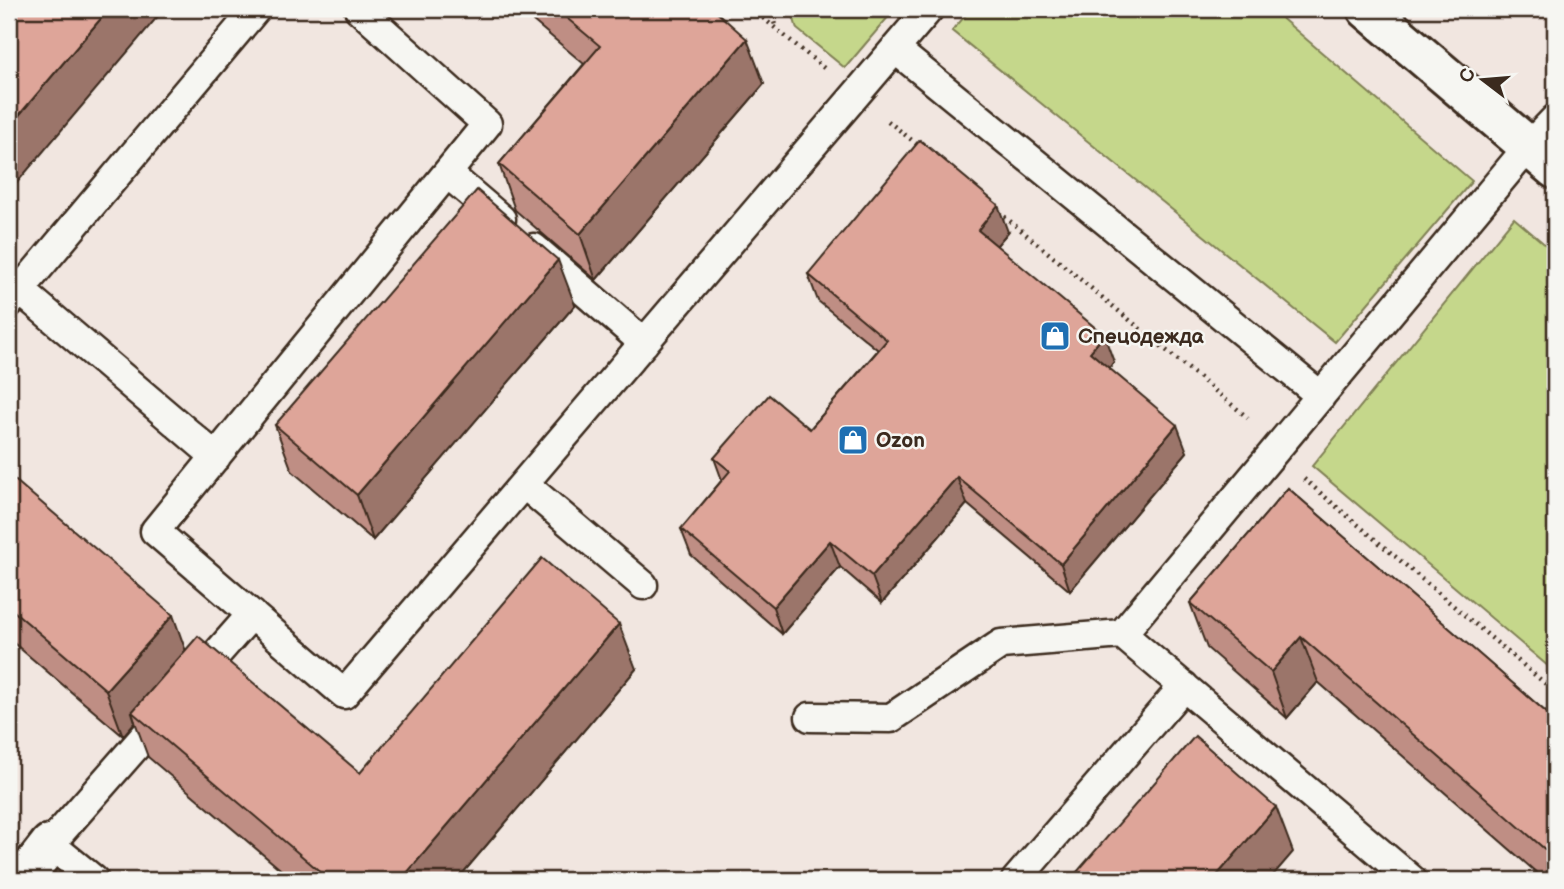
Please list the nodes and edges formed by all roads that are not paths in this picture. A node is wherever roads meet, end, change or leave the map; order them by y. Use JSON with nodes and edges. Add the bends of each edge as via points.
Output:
{"nodes":[{"id":1,"x":256,"y":9,"type":"edge"},
{"id":2,"x":359,"y":9,"type":"edge"},
{"id":3,"x":929,"y":9,"type":"edge"},
{"id":4,"x":1367,"y":9,"type":"edge"},
{"id":5,"x":895,"y":49,"type":"junction"},
{"id":6,"x":1555,"y":119,"type":"edge"},
{"id":7,"x":1542,"y":158,"type":"edge"},
{"id":8,"x":447,"y":173,"type":"junction"},
{"id":9,"x":15,"y":297,"type":"edge"},
{"id":10,"x":644,"y":343,"type":"junction"},
{"id":11,"x":1321,"y":396,"type":"junction"},
{"id":12,"x":216,"y":457,"type":"junction"},
{"id":13,"x":524,"y":484,"type":"junction"},
{"id":14,"x":643,"y":585,"type":"dead end"},
{"id":15,"x":252,"y":614,"type":"junction"},
{"id":16,"x":1122,"y":634,"type":"junction"},
{"id":17,"x":1184,"y":686,"type":"junction"},
{"id":18,"x":810,"y":717,"type":"dead end"},
{"id":19,"x":50,"y":845,"type":"junction"},
{"id":20,"x":22,"y":880,"type":"edge"},
{"id":21,"x":94,"y":880,"type":"edge"},
{"id":22,"x":1016,"y":880,"type":"edge"},
{"id":23,"x":1412,"y":880,"type":"edge"}],
"edges":[{"from":1,"to":9,"type":"lane"},
{"from":2,"to":8,"type":"lane","via":[[487,124]]},
{"from":3,"to":5,"type":"lane"},
{"from":4,"to":7,"type":"main road"},
{"from":5,"to":10,"type":"lane"},
{"from":5,"to":11,"type":"lane"},
{"from":6,"to":7,"type":"lane"},
{"from":7,"to":11,"type":"lane"},
{"from":8,"to":10,"type":"lane"},
{"from":8,"to":12,"type":"lane"},
{"from":9,"to":12,"type":"lane"},
{"from":10,"to":13,"type":"lane"},
{"from":11,"to":16,"type":"lane"},
{"from":12,"to":15,"type":"lane","via":[[155,531]]},
{"from":13,"to":14,"type":"lane"},
{"from":13,"to":15,"type":"lane","via":[[344,694]]},
{"from":15,"to":19,"type":"lane"},
{"from":16,"to":17,"type":"lane"},
{"from":16,"to":18,"type":"lane","via":[[1001,644],[891,718]]},
{"from":17,"to":22,"type":"lane"},
{"from":17,"to":23,"type":"lane"},
{"from":19,"to":20,"type":"main road"},
{"from":19,"to":21,"type":"lane"}]}
